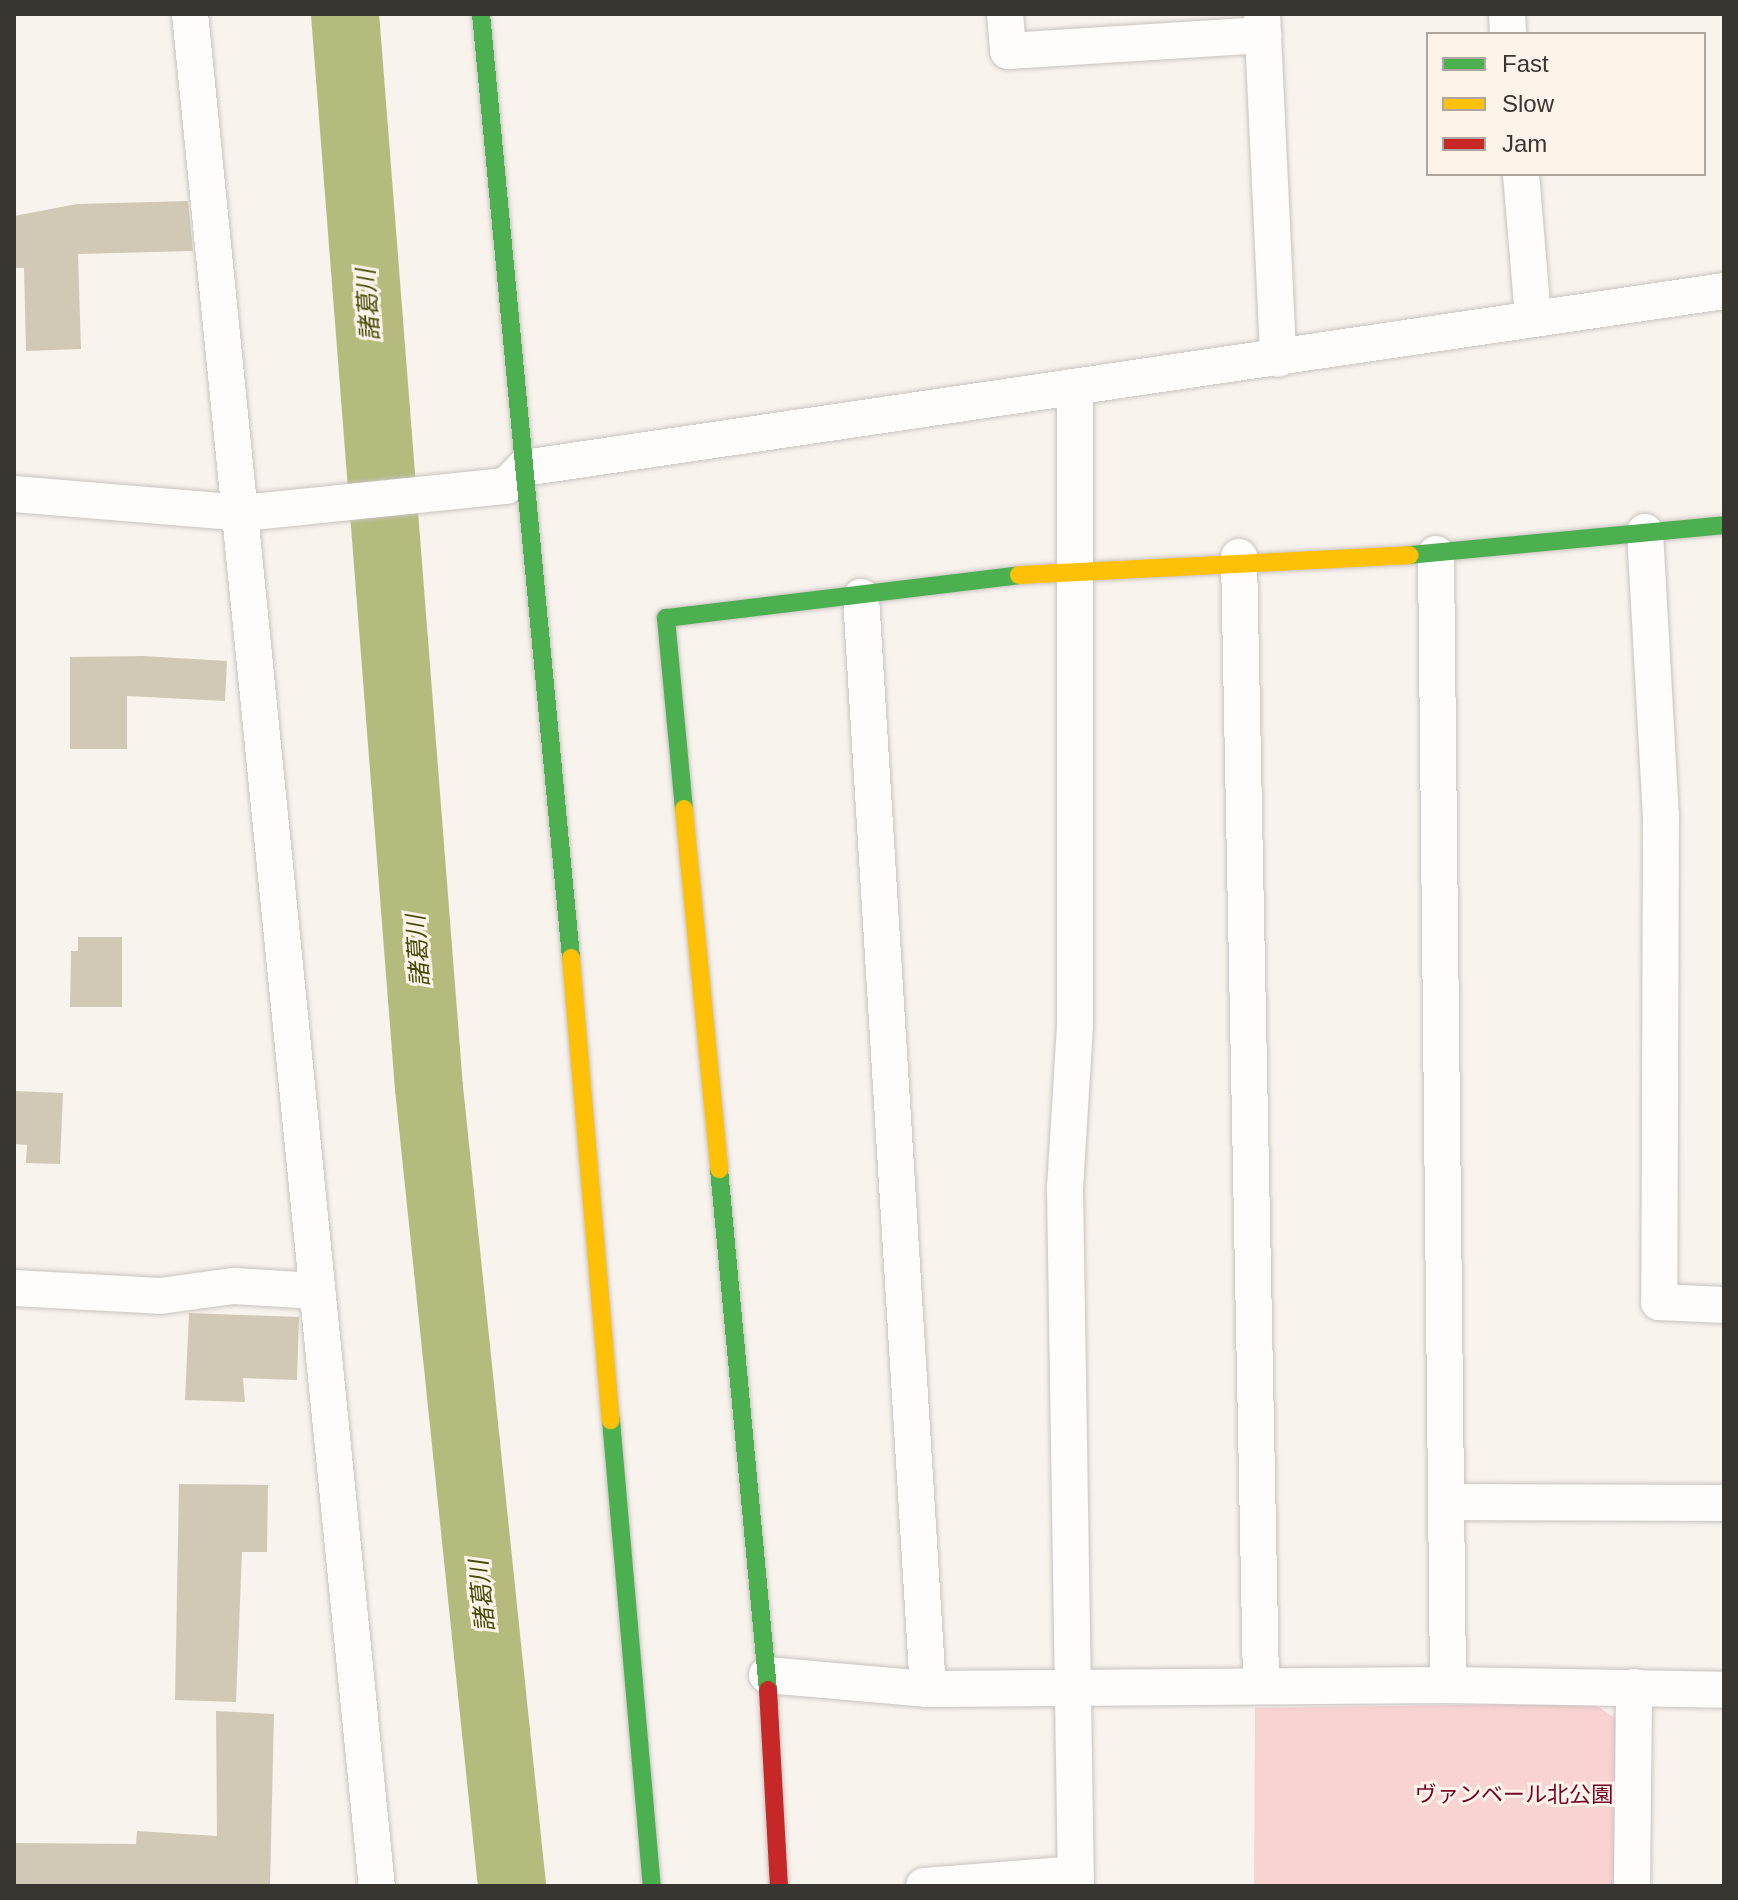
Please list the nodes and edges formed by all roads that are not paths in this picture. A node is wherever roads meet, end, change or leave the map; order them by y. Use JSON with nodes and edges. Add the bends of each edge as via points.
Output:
{"nodes":[{"id":1,"x":190,"y":14,"type":"edge"},
{"id":2,"x":481,"y":14,"type":"edge"},
{"id":3,"x":1005,"y":14,"type":"edge"},
{"id":4,"x":1263,"y":24,"type":"edge"},
{"id":5,"x":1521,"y":176,"type":"edge"},
{"id":6,"x":1724,"y":291,"type":"edge"},
{"id":7,"x":1533,"y":318,"type":"junction"},
{"id":8,"x":1278,"y":359,"type":"junction"},
{"id":9,"x":1075,"y":391,"type":"junction"},
{"id":10,"x":515,"y":477,"type":"junction"},
{"id":11,"x":14,"y":494,"type":"edge"},
{"id":12,"x":243,"y":513,"type":"junction"},
{"id":13,"x":1724,"y":525,"type":"edge"},
{"id":14,"x":1645,"y":532,"type":"junction"},
{"id":15,"x":1436,"y":554,"type":"junction"},
{"id":16,"x":1239,"y":557,"type":"junction"},
{"id":17,"x":1076,"y":568,"type":"junction"},
{"id":18,"x":861,"y":597,"type":"junction"},
{"id":19,"x":14,"y":1288,"type":"edge"},
{"id":20,"x":316,"y":1291,"type":"junction"},
{"id":21,"x":1724,"y":1305,"type":"edge"},
{"id":22,"x":1450,"y":1502,"type":"junction"},
{"id":23,"x":1724,"y":1503,"type":"edge"},
{"id":24,"x":767,"y":1675,"type":"junction"},
{"id":25,"x":1261,"y":1685,"type":"junction"},
{"id":26,"x":1448,"y":1685,"type":"junction"},
{"id":27,"x":1075,"y":1686,"type":"junction"},
{"id":28,"x":1634,"y":1687,"type":"junction"},
{"id":29,"x":928,"y":1689,"type":"junction"},
{"id":30,"x":1724,"y":1690,"type":"edge"},
{"id":31,"x":1076,"y":1880,"type":"edge"},
{"id":32,"x":377,"y":1886,"type":"edge"},
{"id":33,"x":652,"y":1886,"type":"edge"},
{"id":34,"x":779,"y":1886,"type":"edge"},
{"id":35,"x":924,"y":1886,"type":"edge"},
{"id":36,"x":1632,"y":1886,"type":"edge"}],
"edges":[{"from":1,"to":12,"type":"street"},
{"from":2,"to":10,"type":"street"},
{"from":3,"to":4,"type":"street","via":[[1008,51]]},
{"from":4,"to":8,"type":"street"},
{"from":5,"to":7,"type":"street"},
{"from":6,"to":7,"type":"street"},
{"from":7,"to":8,"type":"street"},
{"from":8,"to":9,"type":"street"},
{"from":9,"to":10,"type":"street"},
{"from":9,"to":17,"type":"street"},
{"from":10,"to":12,"type":"street"},
{"from":10,"to":33,"type":"street"},
{"from":11,"to":12,"type":"street"},
{"from":12,"to":20,"type":"street"},
{"from":13,"to":14,"type":"street"},
{"from":14,"to":15,"type":"street"},
{"from":14,"to":21,"type":"street","via":[[1661,815],[1659,1302]]},
{"from":15,"to":16,"type":"street"},
{"from":15,"to":22,"type":"street"},
{"from":16,"to":17,"type":"street"},
{"from":16,"to":25,"type":"street"},
{"from":17,"to":18,"type":"street"},
{"from":17,"to":27,"type":"street","via":[[1075,1025],[1065,1188]]},
{"from":18,"to":24,"type":"street","via":[[666,618]]},
{"from":18,"to":29,"type":"street"},
{"from":19,"to":20,"type":"street","via":[[160,1296],[234,1286]]},
{"from":20,"to":32,"type":"street"},
{"from":22,"to":23,"type":"street"},
{"from":22,"to":26,"type":"street"},
{"from":24,"to":29,"type":"street"},
{"from":24,"to":34,"type":"street"},
{"from":25,"to":26,"type":"street"},
{"from":25,"to":27,"type":"street"},
{"from":26,"to":28,"type":"street"},
{"from":27,"to":29,"type":"street"},
{"from":27,"to":31,"type":"street"},
{"from":28,"to":30,"type":"street"},
{"from":28,"to":36,"type":"street"},
{"from":31,"to":35,"type":"street"}]}
